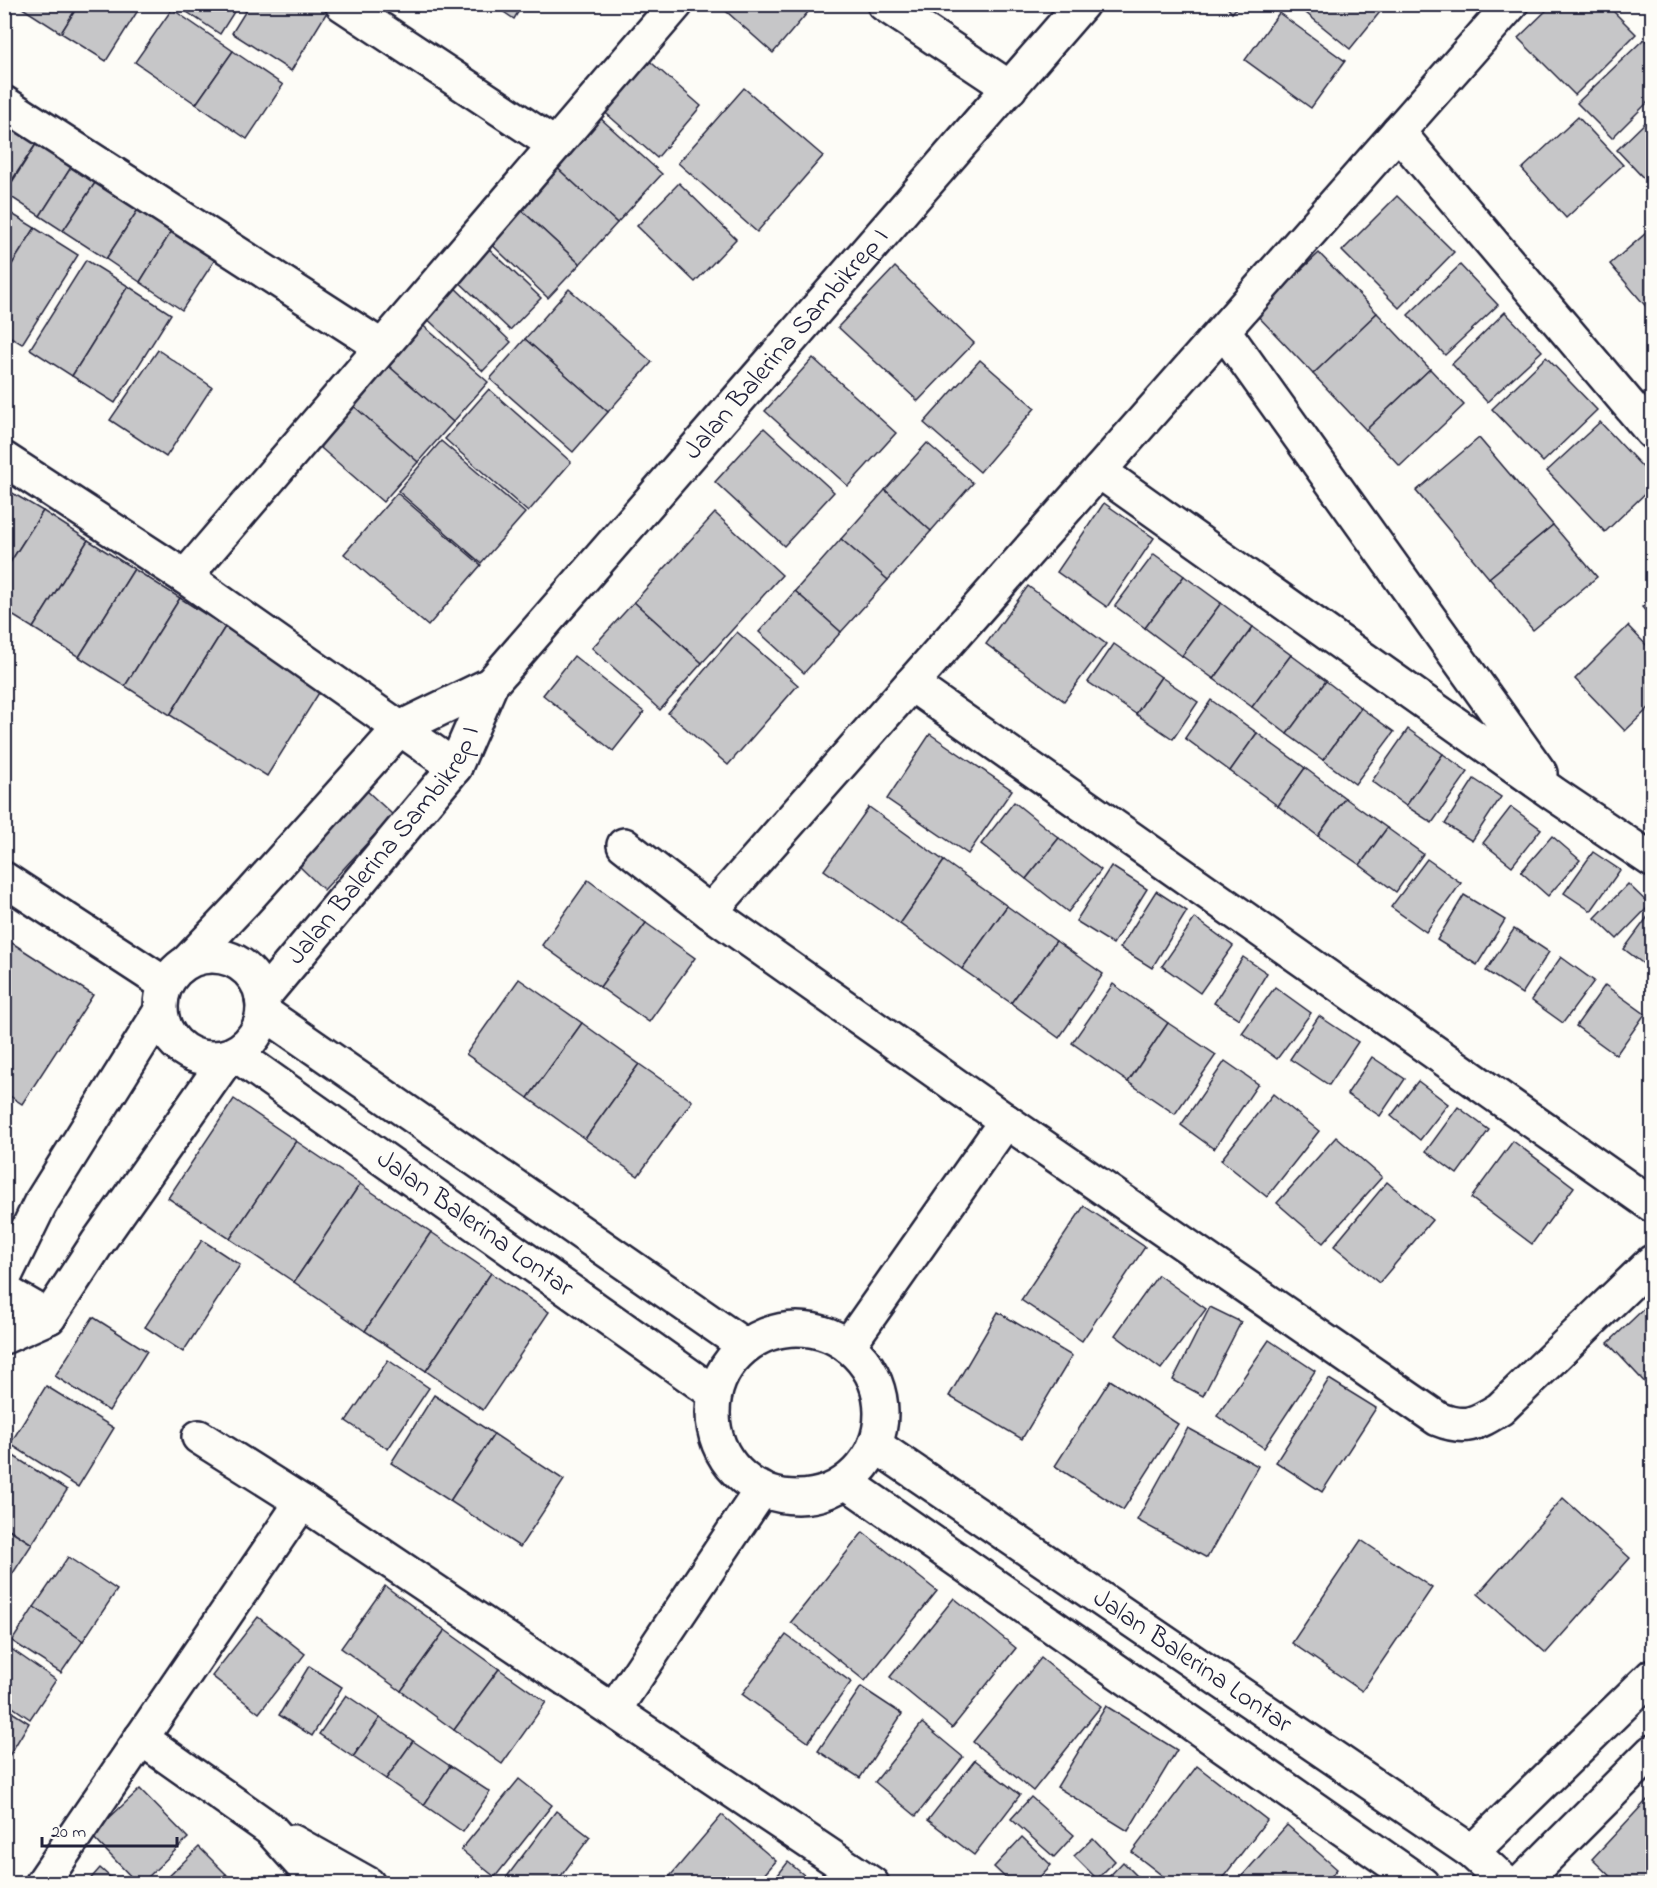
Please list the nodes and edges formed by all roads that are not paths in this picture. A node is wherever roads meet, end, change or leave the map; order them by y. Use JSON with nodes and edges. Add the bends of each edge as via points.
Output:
{"nodes":[{"id":1,"x":342,"y":4,"type":"edge"},
{"id":2,"x":676,"y":4,"type":"edge"},
{"id":3,"x":884,"y":4,"type":"edge"},
{"id":4,"x":1082,"y":4,"type":"edge"},
{"id":5,"x":1511,"y":4,"type":"edge"},
{"id":6,"x":1010,"y":87,"type":"junction"},
{"id":7,"x":4,"y":103,"type":"edge"},
{"id":8,"x":1398,"y":132,"type":"junction"},
{"id":9,"x":555,"y":145,"type":"junction"},
{"id":10,"x":1224,"y":331,"type":"junction"},
{"id":11,"x":382,"y":347,"type":"junction"},
{"id":12,"x":1653,"y":432,"type":"edge"},
{"id":13,"x":4,"y":459,"type":"edge"},
{"id":14,"x":1099,"y":471,"type":"junction"},
{"id":15,"x":185,"y":577,"type":"junction"},
{"id":16,"x":491,"y":684,"type":"junction"},
{"id":17,"x":911,"y":684,"type":"junction"},
{"id":18,"x":400,"y":728,"type":"junction"},
{"id":19,"x":455,"y":767,"type":"junction"},
{"id":20,"x":1554,"y":794,"type":"junction"},
{"id":21,"x":624,"y":845,"type":"dead end"},
{"id":22,"x":1653,"y":860,"type":"edge"},
{"id":23,"x":4,"y":879,"type":"edge"},
{"id":24,"x":710,"y":912,"type":"junction"},
{"id":25,"x":188,"y":961,"type":"junction"},
{"id":26,"x":163,"y":998,"type":"junction"},
{"id":27,"x":263,"y":1005,"type":"junction"},
{"id":28,"x":231,"y":1056,"type":"junction"},
{"id":29,"x":1006,"y":1121,"type":"junction"},
{"id":30,"x":1653,"y":1206,"type":"edge"},
{"id":31,"x":1653,"y":1262,"type":"edge"},
{"id":32,"x":4,"y":1278,"type":"edge"},
{"id":33,"x":4,"y":1291,"type":"edge"},
{"id":34,"x":49,"y":1317,"type":"junction"},
{"id":35,"x":4,"y":1337,"type":"edge"},
{"id":36,"x":745,"y":1346,"type":"junction"},
{"id":37,"x":848,"y":1346,"type":"junction"},
{"id":38,"x":714,"y":1392,"type":"junction"},
{"id":39,"x":199,"y":1437,"type":"dead end"},
{"id":40,"x":875,"y":1445,"type":"junction"},
{"id":41,"x":846,"y":1482,"type":"junction"},
{"id":42,"x":762,"y":1489,"type":"junction"},
{"id":43,"x":302,"y":1503,"type":"junction"},
{"id":44,"x":1653,"y":1676,"type":"edge"},
{"id":45,"x":614,"y":1710,"type":"junction"},
{"id":46,"x":141,"y":1738,"type":"junction"},
{"id":47,"x":1653,"y":1752,"type":"edge"},
{"id":48,"x":270,"y":1829,"type":"junction"},
{"id":49,"x":1472,"y":1852,"type":"junction"},
{"id":50,"x":42,"y":1884,"type":"edge"},
{"id":51,"x":319,"y":1884,"type":"edge"},
{"id":52,"x":368,"y":1884,"type":"edge"},
{"id":53,"x":872,"y":1884,"type":"edge"},
{"id":54,"x":1422,"y":1884,"type":"edge"},
{"id":55,"x":1507,"y":1884,"type":"edge"},
{"id":56,"x":1520,"y":1884,"type":"edge"}],
"edges":[{"from":1,"to":9,"type":"street"},
{"from":2,"to":9,"type":"street"},
{"from":3,"to":6,"type":"street"},
{"from":4,"to":6,"type":"street","name":"Jalan Balerina Sambikrep I"},
{"from":5,"to":8,"type":"street"},
{"from":6,"to":16,"type":"street","name":"Jalan Balerina Sambikrep I"},
{"from":7,"to":11,"type":"street"},
{"from":8,"to":10,"type":"street"},
{"from":8,"to":12,"type":"street"},
{"from":9,"to":11,"type":"street"},
{"from":10,"to":14,"type":"street"},
{"from":10,"to":20,"type":"street"},
{"from":11,"to":15,"type":"street"},
{"from":13,"to":15,"type":"street"},
{"from":14,"to":17,"type":"street"},
{"from":14,"to":20,"type":"street"},
{"from":15,"to":18,"type":"street"},
{"from":16,"to":18,"type":"street","name":"Jalan Balerina Sambikrep I"},
{"from":16,"to":19,"type":"street","name":"Jalan Balerina Sambikrep I"},
{"from":17,"to":24,"type":"street"},
{"from":17,"to":30,"type":"street"},
{"from":18,"to":19,"type":"street"},
{"from":18,"to":25,"type":"street","name":"Jalan Balerina Sambikrep I"},
{"from":19,"to":27,"type":"street","name":"Jalan Balerina Sambikrep I"},
{"from":20,"to":22,"type":"street"},
{"from":21,"to":24,"type":"street"},
{"from":23,"to":26,"type":"street"},
{"from":24,"to":29,"type":"street"},
{"from":25,"to":26,"type":"street","via":[[178,967]]},
{"from":25,"to":27,"type":"street","via":[[206,956],[225,957],[243,966],[256,980]]},
{"from":26,"to":28,"type":"street","via":[[165,1029],[176,1044],[191,1055],[209,1059]]},
{"from":26,"to":32,"type":"street","via":[[40,1203]]},
{"from":27,"to":28,"type":"street","via":[[255,1037]]},
{"from":27,"to":36,"type":"street","name":"Jalan Balerina Lontar"},
{"from":28,"to":34,"type":"street"},
{"from":28,"to":38,"type":"street","name":"Jalan Balerina Lontar"},
{"from":29,"to":31,"type":"street","via":[[1428,1413],[1448,1423],[1465,1426],[1500,1409]]},
{"from":29,"to":37,"type":"street"},
{"from":33,"to":34,"type":"street"},
{"from":34,"to":35,"type":"street"},
{"from":36,"to":37,"type":"street","via":[[769,1333],[796,1328],[824,1333]]},
{"from":36,"to":38,"type":"street","via":[[726,1366]]},
{"from":37,"to":40,"type":"street","via":[[872,1374],[882,1409]]},
{"from":38,"to":42,"type":"street","via":[[713,1421],[721,1450],[738,1473]]},
{"from":39,"to":43,"type":"street"},
{"from":40,"to":41,"type":"street"},
{"from":40,"to":49,"type":"street","name":"Jalan Balerina Lontar"},
{"from":41,"to":42,"type":"street","via":[[805,1497],[783,1496]]},
{"from":41,"to":54,"type":"street","name":"Jalan Balerina Lontar"},
{"from":42,"to":45,"type":"street"},
{"from":43,"to":45,"type":"street"},
{"from":43,"to":46,"type":"street"},
{"from":44,"to":49,"type":"street"},
{"from":45,"to":53,"type":"street"},
{"from":46,"to":48,"type":"street"},
{"from":46,"to":50,"type":"street"},
{"from":47,"to":56,"type":"street"},
{"from":48,"to":51,"type":"street"},
{"from":48,"to":52,"type":"street"},
{"from":49,"to":55,"type":"street","name":"Jalan Balerina Lontar"}]}
